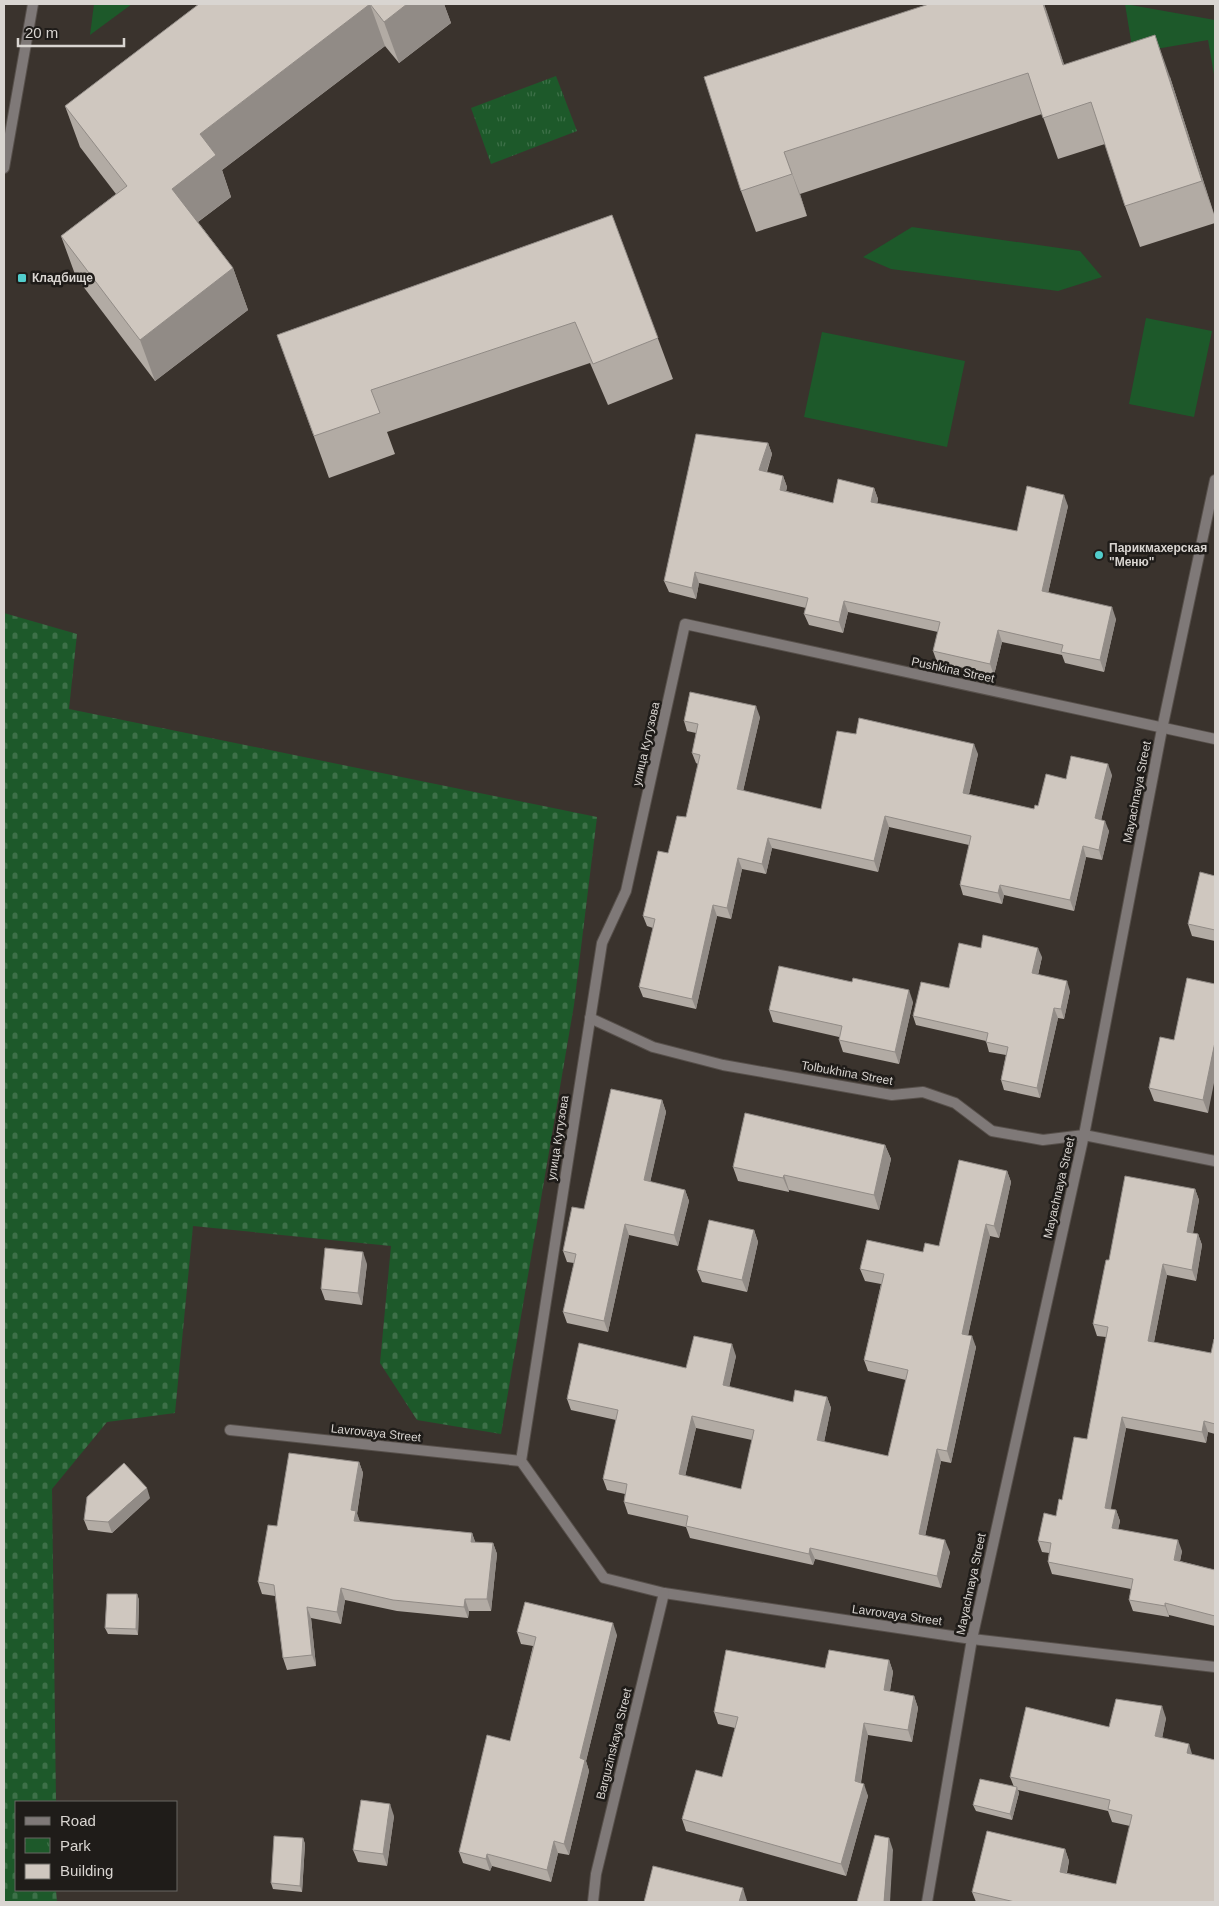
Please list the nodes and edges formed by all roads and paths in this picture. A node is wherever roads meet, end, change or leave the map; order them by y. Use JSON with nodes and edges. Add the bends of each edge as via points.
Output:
{"nodes":[{"id":1,"x":33,"y":4,"type":"edge"},
{"id":2,"x":7,"y":127,"type":"edge"},
{"id":3,"x":4,"y":168,"type":"edge"},
{"id":4,"x":1215,"y":480,"type":"edge"},
{"id":5,"x":685,"y":624,"type":"joint"},
{"id":6,"x":1162,"y":729,"type":"junction"},
{"id":7,"x":1215,"y":739,"type":"edge"},
{"id":8,"x":590,"y":1018,"type":"junction"},
{"id":9,"x":1084,"y":1135,"type":"junction"},
{"id":10,"x":1215,"y":1161,"type":"edge"},
{"id":11,"x":230,"y":1430,"type":"dead end"},
{"id":12,"x":520,"y":1461,"type":"junction"},
{"id":13,"x":664,"y":1593,"type":"junction"},
{"id":14,"x":972,"y":1638,"type":"junction"},
{"id":15,"x":1215,"y":1667,"type":"edge"},
{"id":16,"x":594,"y":1902,"type":"edge"},
{"id":17,"x":928,"y":1902,"type":"edge"}],
"edges":[{"from":1,"to":2,"type":"street"},
{"from":2,"to":3,"type":"street"},
{"from":4,"to":6,"type":"street","name":"Mayachnaya Street"},
{"from":5,"to":6,"type":"street","name":"Pushkina Street"},
{"from":5,"to":8,"type":"street","name":"улица Кутузова","via":[[626,891],[602,943]]},
{"from":6,"to":7,"type":"street","name":"Pushkina Street"},
{"from":6,"to":9,"type":"street","name":"Mayachnaya Street"},
{"from":8,"to":9,"type":"street","name":"Tolbukhina Street","via":[[653,1047],[723,1065],[892,1095],[923,1092],[955,1104],[992,1131],[1043,1140]]},
{"from":8,"to":12,"type":"street","name":"улица Кутузова"},
{"from":9,"to":10,"type":"street","name":"Tolbukhina Street"},
{"from":9,"to":14,"type":"street","name":"Mayachnaya Street"},
{"from":11,"to":12,"type":"street","name":"Lavrovaya Street"},
{"from":12,"to":13,"type":"street","via":[[604,1578]]},
{"from":13,"to":14,"type":"street","name":"Lavrovaya Street"},
{"from":13,"to":16,"type":"street","name":"Barguzinskaya Street","via":[[596,1874]]},
{"from":14,"to":15,"type":"street","name":"Lavrovaya Street"},
{"from":14,"to":17,"type":"street","name":"Mayachnaya Street"}]}
